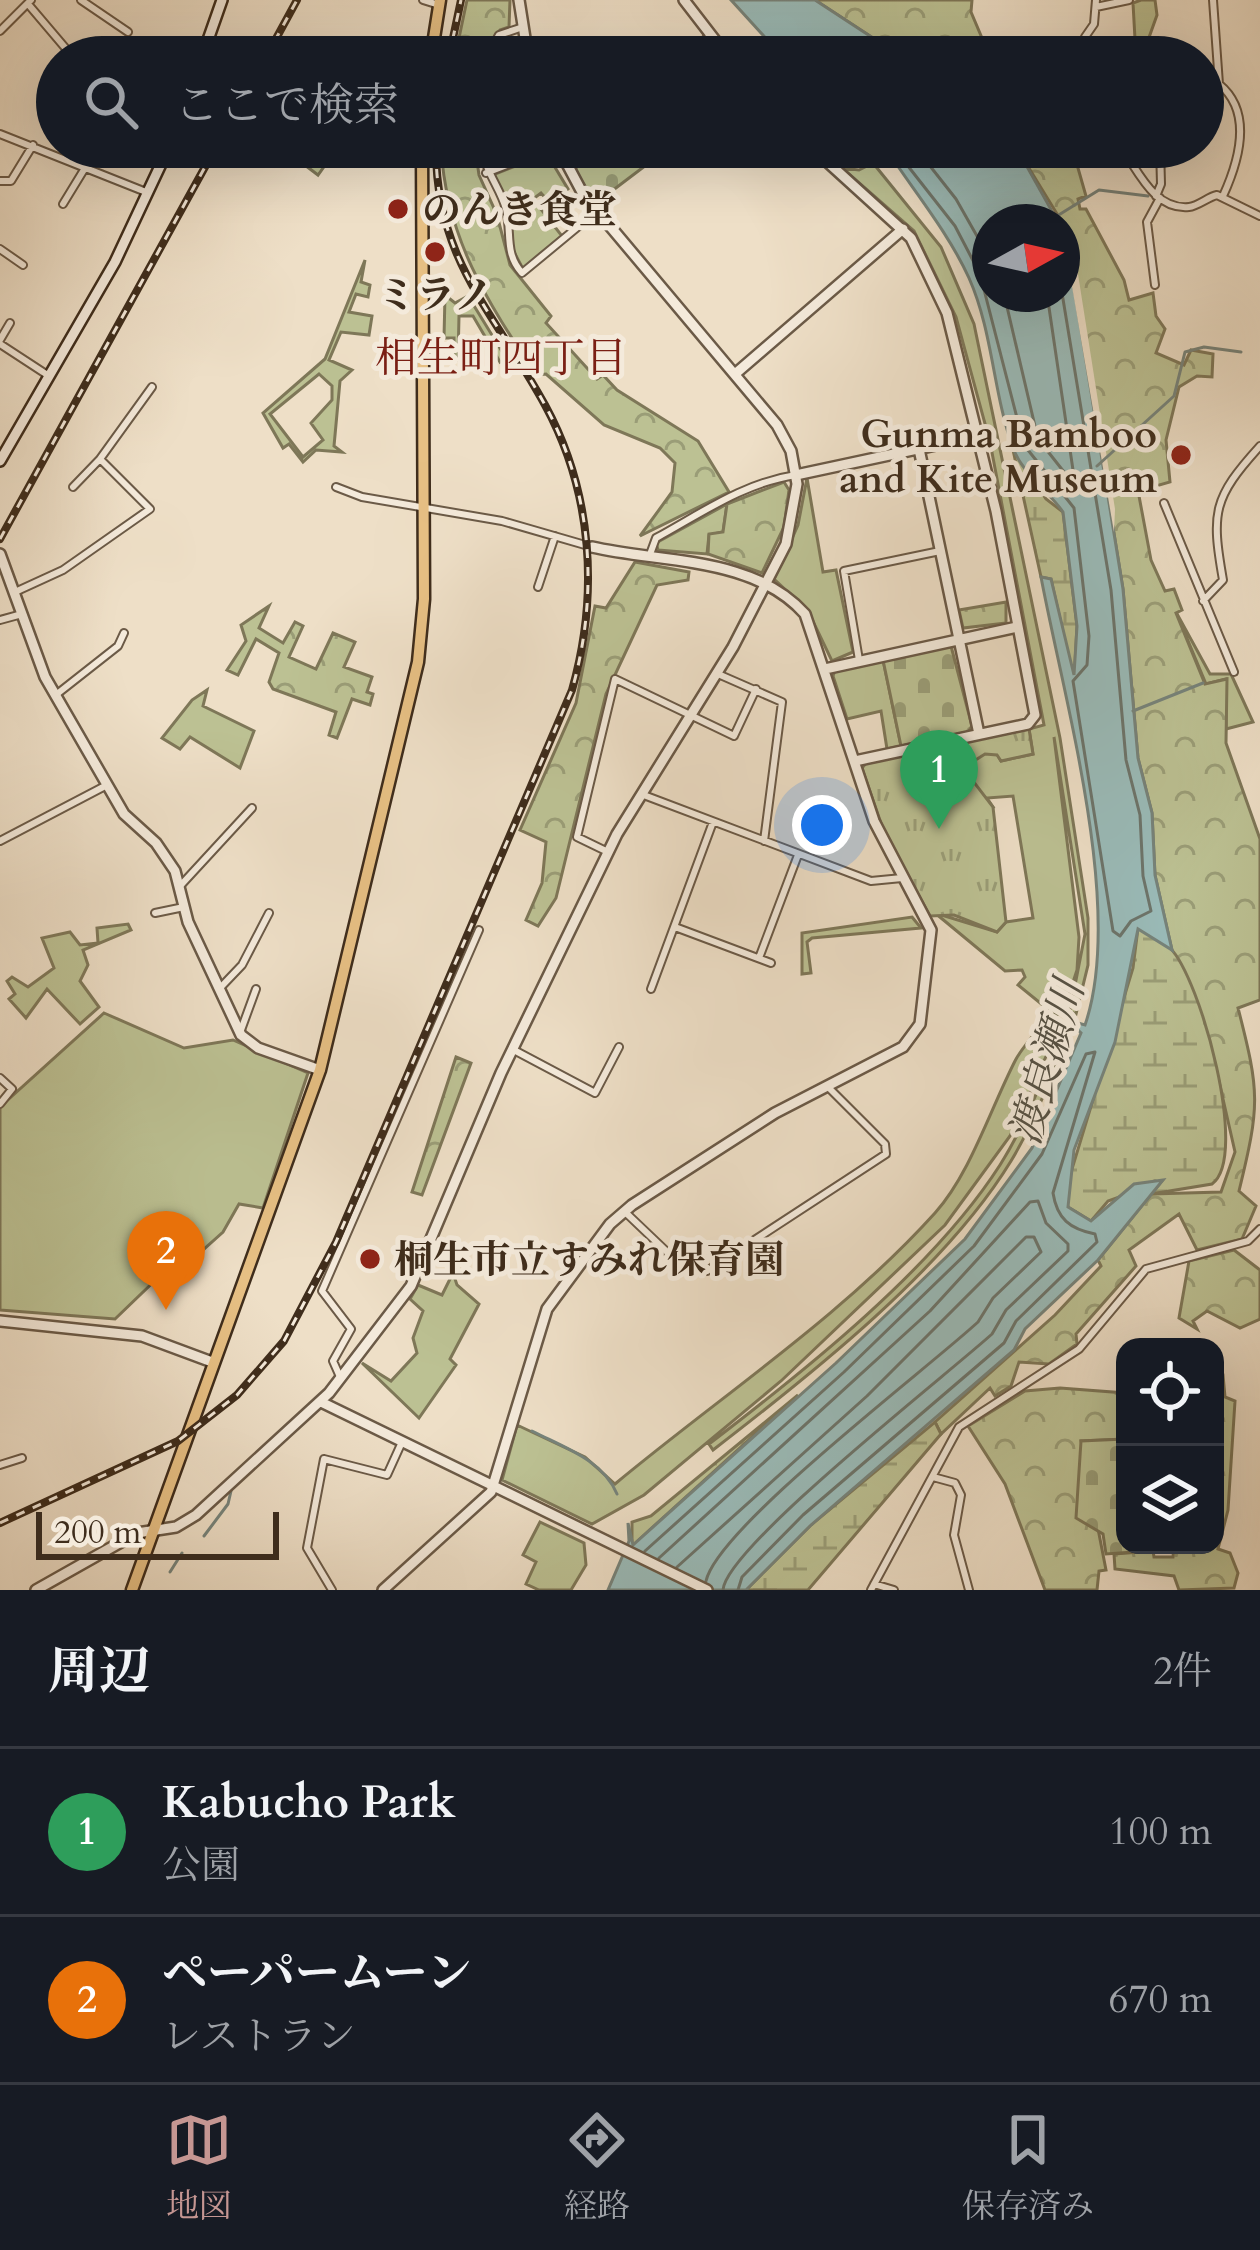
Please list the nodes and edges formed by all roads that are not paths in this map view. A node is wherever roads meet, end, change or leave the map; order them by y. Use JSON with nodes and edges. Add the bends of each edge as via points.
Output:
{"nodes":[{"id":1,"x":81,"y":0,"type":"edge"},
{"id":2,"x":222,"y":0,"type":"edge"},
{"id":3,"x":423,"y":0,"type":"edge"},
{"id":4,"x":518,"y":0,"type":"edge"},
{"id":5,"x":684,"y":0,"type":"edge"},
{"id":6,"x":1129,"y":0,"type":"edge"},
{"id":7,"x":1213,"y":0,"type":"edge"},
{"id":8,"x":29,"y":2,"type":"edge"},
{"id":9,"x":439,"y":2,"type":"edge"},
{"id":10,"x":1096,"y":3,"type":"edge"},
{"id":11,"x":520,"y":28,"type":"junction"},
{"id":12,"x":0,"y":31,"type":"edge"},
{"id":13,"x":128,"y":32,"type":"dead end"},
{"id":14,"x":56,"y":36,"type":"edge"},
{"id":15,"x":209,"y":36,"type":"edge"},
{"id":16,"x":434,"y":36,"type":"edge"},
{"id":17,"x":499,"y":36,"type":"edge"},
{"id":18,"x":522,"y":36,"type":"edge"},
{"id":19,"x":710,"y":36,"type":"edge"},
{"id":20,"x":1085,"y":36,"type":"edge"},
{"id":21,"x":1216,"y":36,"type":"edge"},
{"id":22,"x":1224,"y":88,"type":"edge"},
{"id":23,"x":0,"y":134,"type":"edge"},
{"id":24,"x":33,"y":145,"type":"junction"},
{"id":25,"x":36,"y":146,"type":"edge"},
{"id":26,"x":85,"y":168,"type":"joint"},
{"id":27,"x":160,"y":168,"type":"edge"},
{"id":28,"x":422,"y":168,"type":"edge"},
{"id":29,"x":485,"y":168,"type":"edge"},
{"id":30,"x":499,"y":168,"type":"edge"},
{"id":31,"x":568,"y":168,"type":"edge"},
{"id":32,"x":835,"y":168,"type":"edge"},
{"id":33,"x":1136,"y":168,"type":"edge"},
{"id":34,"x":1161,"y":168,"type":"edge"},
{"id":35,"x":486,"y":173,"type":"junction"},
{"id":36,"x":0,"y":182,"type":"edge"},
{"id":37,"x":149,"y":194,"type":"junction"},
{"id":38,"x":1222,"y":196,"type":"junction"},
{"id":39,"x":1158,"y":197,"type":"junction"},
{"id":40,"x":63,"y":204,"type":"dead end"},
{"id":41,"x":597,"y":212,"type":"junction"},
{"id":42,"x":1260,"y":216,"type":"edge"},
{"id":43,"x":903,"y":229,"type":"junction"},
{"id":44,"x":0,"y":249,"type":"edge"},
{"id":45,"x":23,"y":265,"type":"dead end"},
{"id":46,"x":1155,"y":285,"type":"dead end"},
{"id":47,"x":10,"y":323,"type":"dead end"},
{"id":48,"x":0,"y":342,"type":"edge"},
{"id":49,"x":735,"y":374,"type":"junction"},
{"id":50,"x":49,"y":376,"type":"junction"},
{"id":51,"x":152,"y":387,"type":"dead end"},
{"id":52,"x":978,"y":436,"type":"junction"},
{"id":53,"x":1260,"y":446,"type":"edge"},
{"id":54,"x":919,"y":449,"type":"junction"},
{"id":55,"x":100,"y":459,"type":"junction"},
{"id":56,"x":0,"y":461,"type":"edge"},
{"id":57,"x":796,"y":475,"type":"junction"},
{"id":58,"x":73,"y":487,"type":"dead end"},
{"id":59,"x":336,"y":487,"type":"dead end"},
{"id":60,"x":1163,"y":503,"type":"dead end"},
{"id":61,"x":423,"y":505,"type":"junction"},
{"id":62,"x":554,"y":536,"type":"junction"},
{"id":63,"x":592,"y":547,"type":"joint"},
{"id":64,"x":940,"y":550,"type":"junction"},
{"id":65,"x":0,"y":554,"type":"edge"},
{"id":66,"x":649,"y":559,"type":"junction"},
{"id":67,"x":538,"y":586,"type":"dead end"},
{"id":68,"x":764,"y":586,"type":"junction"},
{"id":69,"x":14,"y":592,"type":"junction"},
{"id":70,"x":1203,"y":601,"type":"junction"},
{"id":71,"x":22,"y":614,"type":"junction"},
{"id":72,"x":0,"y":620,"type":"edge"},
{"id":73,"x":1017,"y":627,"type":"junction"},
{"id":74,"x":124,"y":633,"type":"dead end"},
{"id":75,"x":959,"y":640,"type":"junction"},
{"id":76,"x":859,"y":660,"type":"junction"},
{"id":77,"x":826,"y":669,"type":"junction"},
{"id":78,"x":1234,"y":672,"type":"dead end"},
{"id":79,"x":717,"y":673,"type":"junction"},
{"id":80,"x":756,"y":689,"type":"junction"},
{"id":81,"x":56,"y":695,"type":"junction"},
{"id":82,"x":690,"y":716,"type":"junction"},
{"id":83,"x":979,"y":734,"type":"junction"},
{"id":84,"x":855,"y":761,"type":"junction"},
{"id":85,"x":107,"y":785,"type":"junction"},
{"id":86,"x":640,"y":793,"type":"junction"},
{"id":87,"x":252,"y":808,"type":"dead end"},
{"id":88,"x":712,"y":822,"type":"junction"},
{"id":89,"x":0,"y":841,"type":"edge"},
{"id":90,"x":764,"y":841,"type":"junction"},
{"id":91,"x":608,"y":852,"type":"junction"},
{"id":92,"x":798,"y":855,"type":"junction"},
{"id":93,"x":902,"y":878,"type":"junction"},
{"id":94,"x":181,"y":885,"type":"junction"},
{"id":95,"x":184,"y":907,"type":"junction"},
{"id":96,"x":268,"y":913,"type":"dead end"},
{"id":97,"x":155,"y":914,"type":"dead end"},
{"id":98,"x":675,"y":927,"type":"junction"},
{"id":99,"x":479,"y":930,"type":"dead end"},
{"id":100,"x":759,"y":958,"type":"junction"},
{"id":101,"x":771,"y":963,"type":"dead end"},
{"id":102,"x":221,"y":986,"type":"junction"},
{"id":103,"x":256,"y":989,"type":"dead end"},
{"id":104,"x":651,"y":989,"type":"dead end"},
{"id":105,"x":239,"y":1031,"type":"junction"},
{"id":106,"x":619,"y":1047,"type":"dead end"},
{"id":107,"x":512,"y":1049,"type":"junction"},
{"id":108,"x":320,"y":1070,"type":"junction"},
{"id":109,"x":0,"y":1078,"type":"edge"},
{"id":110,"x":827,"y":1086,"type":"junction"},
{"id":111,"x":0,"y":1104,"type":"edge"},
{"id":112,"x":624,"y":1211,"type":"junction"},
{"id":113,"x":1260,"y":1229,"type":"edge"},
{"id":114,"x":0,"y":1322,"type":"edge"},
{"id":115,"x":212,"y":1362,"type":"junction"},
{"id":116,"x":341,"y":1379,"type":"junction"},
{"id":117,"x":321,"y":1402,"type":"junction"},
{"id":118,"x":402,"y":1442,"type":"junction"},
{"id":119,"x":22,"y":1458,"type":"dead end"},
{"id":120,"x":0,"y":1465,"type":"edge"},
{"id":121,"x":933,"y":1478,"type":"junction"},
{"id":122,"x":493,"y":1487,"type":"junction"},
{"id":123,"x":153,"y":1531,"type":"junction"},
{"id":124,"x":872,"y":1587,"type":"edge"},
{"id":125,"x":36,"y":1590,"type":"edge"},
{"id":126,"x":132,"y":1590,"type":"edge"},
{"id":127,"x":332,"y":1590,"type":"edge"},
{"id":128,"x":383,"y":1590,"type":"edge"},
{"id":129,"x":707,"y":1590,"type":"edge"},
{"id":130,"x":894,"y":1590,"type":"edge"},
{"id":131,"x":969,"y":1590,"type":"edge"}],
"edges":[{"from":1,"to":13,"type":"street"},
{"from":2,"to":15,"type":"street"},
{"from":3,"to":9,"type":"street"},
{"from":4,"to":11,"type":"street"},
{"from":5,"to":19,"type":"street"},
{"from":6,"to":10,"type":"street"},
{"from":7,"to":21,"type":"street"},
{"from":8,"to":12,"type":"street"},
{"from":8,"to":14,"type":"street"},
{"from":9,"to":16,"type":"highway"},
{"from":10,"to":20,"type":"street"},
{"from":11,"to":17,"type":"street"},
{"from":11,"to":18,"type":"street"},
{"from":22,"to":38,"type":"street","via":[[1239,113],[1238,163]]},
{"from":23,"to":24,"type":"street"},
{"from":24,"to":25,"type":"street"},
{"from":24,"to":36,"type":"street","via":[[12,180]]},
{"from":26,"to":37,"type":"street"},
{"from":26,"to":40,"type":"street"},
{"from":27,"to":37,"type":"street"},
{"from":28,"to":61,"type":"highway"},
{"from":29,"to":35,"type":"street"},
{"from":30,"to":35,"type":"street"},
{"from":31,"to":41,"type":"street"},
{"from":32,"to":43,"type":"street"},
{"from":33,"to":39,"type":"street"},
{"from":34,"to":39,"type":"street"},
{"from":35,"to":41,"type":"street","via":[[505,206],[509,250],[522,273]]},
{"from":37,"to":50,"type":"street"},
{"from":38,"to":39,"type":"street","via":[[1190,207]]},
{"from":38,"to":42,"type":"street"},
{"from":39,"to":46,"type":"street","via":[[1147,222]]},
{"from":41,"to":49,"type":"street"},
{"from":43,"to":49,"type":"street"},
{"from":43,"to":52,"type":"street","via":[[947,313]]},
{"from":44,"to":45,"type":"street"},
{"from":47,"to":48,"type":"street"},
{"from":48,"to":50,"type":"street"},
{"from":49,"to":57,"type":"street","via":[[778,425]]},
{"from":50,"to":56,"type":"street"},
{"from":51,"to":55,"type":"street"},
{"from":52,"to":54,"type":"street"},
{"from":52,"to":73,"type":"street"},
{"from":53,"to":70,"type":"street","via":[[1219,499],[1214,529],[1223,580]]},
{"from":54,"to":57,"type":"street"},
{"from":54,"to":64,"type":"street"},
{"from":55,"to":58,"type":"street"},
{"from":55,"to":69,"type":"street","via":[[150,509],[63,570]]},
{"from":57,"to":66,"type":"street","via":[[726,498],[656,538]]},
{"from":57,"to":68,"type":"street","via":[[793,524]]},
{"from":59,"to":61,"type":"street"},
{"from":60,"to":70,"type":"street"},
{"from":61,"to":62,"type":"street"},
{"from":61,"to":108,"type":"highway","via":[[418,662]]},
{"from":62,"to":63,"type":"street"},
{"from":62,"to":67,"type":"street"},
{"from":63,"to":66,"type":"street"},
{"from":64,"to":75,"type":"street"},
{"from":64,"to":76,"type":"street","via":[[844,572]]},
{"from":65,"to":69,"type":"street"},
{"from":66,"to":68,"type":"street","via":[[718,567]]},
{"from":68,"to":77,"type":"street","via":[[805,614]]},
{"from":68,"to":79,"type":"street"},
{"from":69,"to":71,"type":"street"},
{"from":70,"to":78,"type":"street"},
{"from":71,"to":72,"type":"street"},
{"from":71,"to":81,"type":"street"},
{"from":73,"to":75,"type":"street"},
{"from":73,"to":83,"type":"street","via":[[1034,719]]},
{"from":74,"to":81,"type":"street"},
{"from":75,"to":76,"type":"street"},
{"from":75,"to":83,"type":"street"},
{"from":76,"to":77,"type":"street"},
{"from":77,"to":84,"type":"street"},
{"from":79,"to":80,"type":"street"},
{"from":79,"to":82,"type":"street"},
{"from":80,"to":82,"type":"street","via":[[734,736]]},
{"from":80,"to":90,"type":"street","via":[[782,702]]},
{"from":81,"to":85,"type":"street"},
{"from":82,"to":86,"type":"street"},
{"from":82,"to":91,"type":"street","via":[[615,679],[577,837]]},
{"from":83,"to":84,"type":"street"},
{"from":84,"to":93,"type":"street"},
{"from":85,"to":89,"type":"street"},
{"from":85,"to":94,"type":"street"},
{"from":86,"to":88,"type":"street"},
{"from":86,"to":91,"type":"street"},
{"from":87,"to":94,"type":"street"},
{"from":88,"to":90,"type":"street"},
{"from":88,"to":98,"type":"street"},
{"from":90,"to":92,"type":"street"},
{"from":91,"to":107,"type":"street"},
{"from":92,"to":93,"type":"street","via":[[876,883]]},
{"from":92,"to":100,"type":"street"},
{"from":93,"to":110,"type":"street","via":[[932,936],[923,1017],[902,1047]]},
{"from":94,"to":95,"type":"street"},
{"from":95,"to":97,"type":"street"},
{"from":95,"to":102,"type":"street"},
{"from":96,"to":102,"type":"street","via":[[242,965]]},
{"from":98,"to":100,"type":"street"},
{"from":98,"to":104,"type":"street"},
{"from":99,"to":116,"type":"street","via":[[322,1291],[351,1329],[332,1361]]},
{"from":100,"to":101,"type":"street"},
{"from":102,"to":105,"type":"street"},
{"from":103,"to":105,"type":"street"},
{"from":105,"to":108,"type":"street","via":[[259,1048]]},
{"from":106,"to":107,"type":"street","via":[[595,1093]]},
{"from":107,"to":116,"type":"street","via":[[411,1286]]},
{"from":108,"to":115,"type":"highway"},
{"from":109,"to":111,"type":"street","via":[[12,1089]]},
{"from":110,"to":112,"type":"street"},
{"from":110,"to":112,"type":"street","via":[[886,1154],[706,1271],[688,1272]]},
{"from":112,"to":122,"type":"street","via":[[547,1309]]},
{"from":113,"to":121,"type":"street","via":[[1248,1241],[1146,1269],[1079,1349],[959,1427]]},
{"from":114,"to":115,"type":"street","via":[[142,1336]]},
{"from":115,"to":123,"type":"highway"},
{"from":116,"to":117,"type":"street"},
{"from":117,"to":118,"type":"street"},
{"from":117,"to":123,"type":"street","via":[[196,1515]]},
{"from":118,"to":122,"type":"street"},
{"from":118,"to":127,"type":"street","via":[[387,1475],[324,1459],[307,1548]]},
{"from":119,"to":120,"type":"street"},
{"from":121,"to":124,"type":"street"},
{"from":121,"to":131,"type":"street","via":[[960,1492],[954,1535]]},
{"from":122,"to":128,"type":"street"},
{"from":122,"to":129,"type":"street"},
{"from":123,"to":125,"type":"street"},
{"from":123,"to":126,"type":"highway"},
{"from":124,"to":130,"type":"street"}]}
